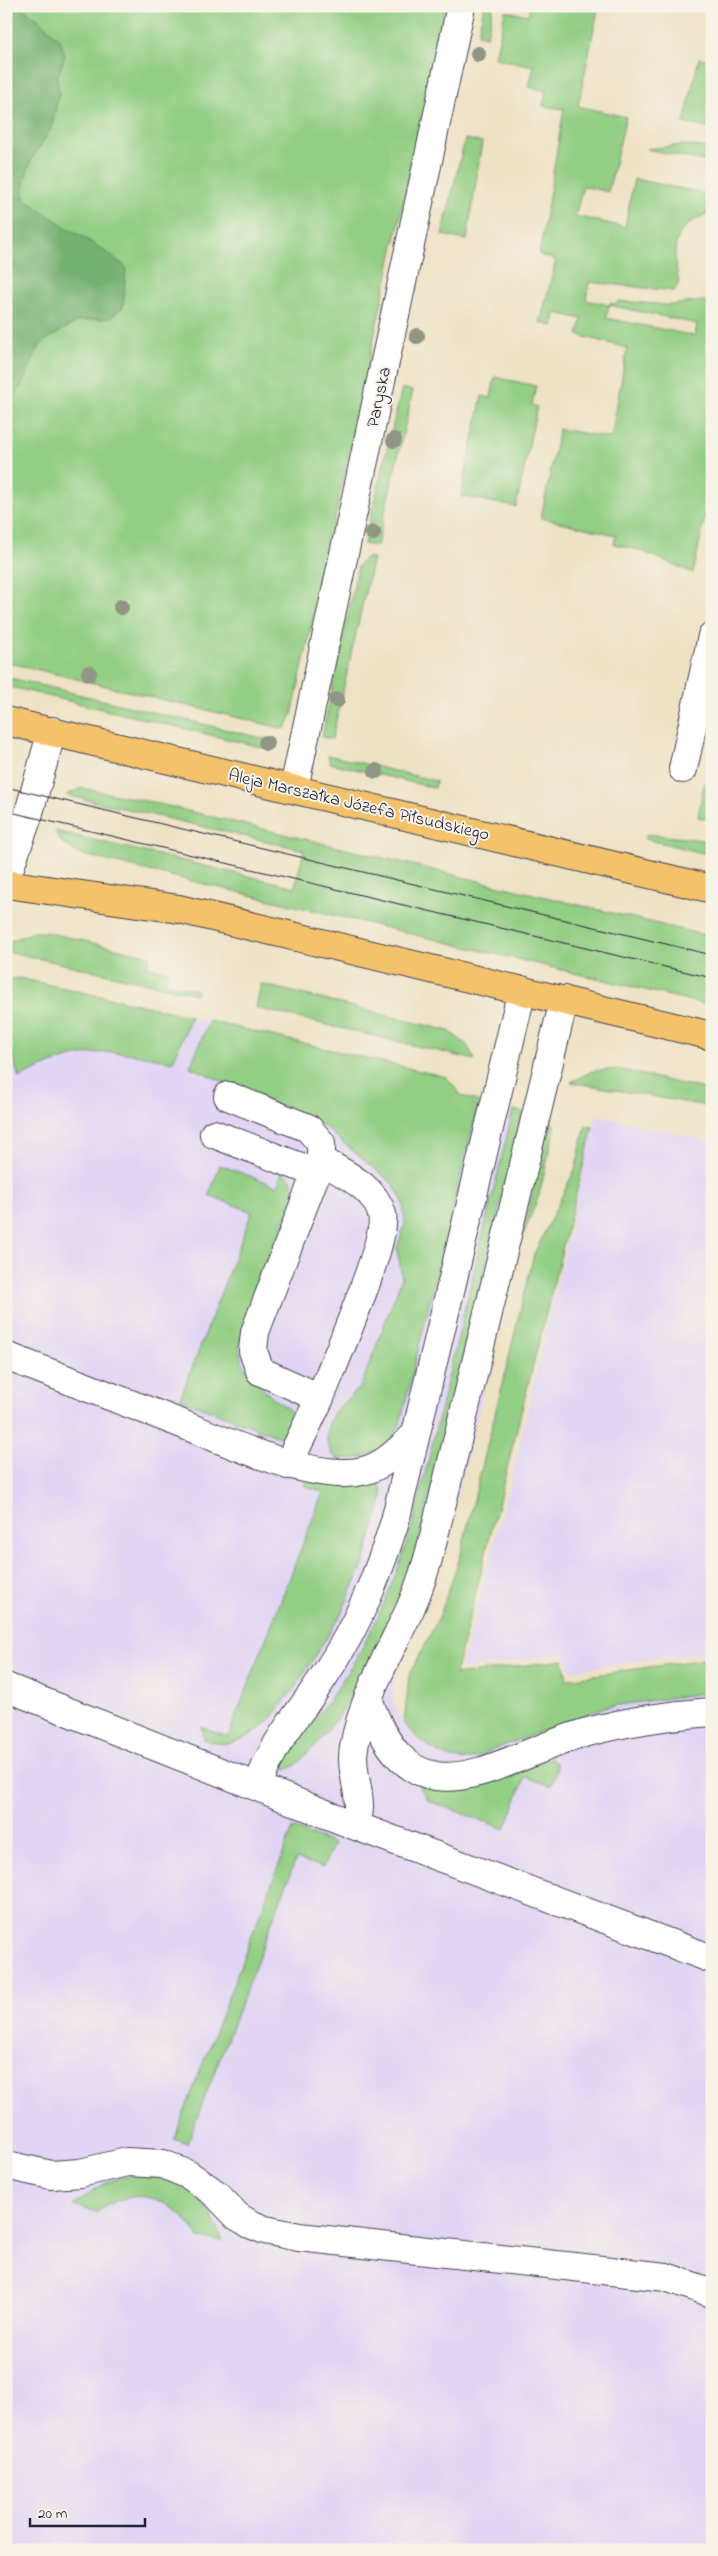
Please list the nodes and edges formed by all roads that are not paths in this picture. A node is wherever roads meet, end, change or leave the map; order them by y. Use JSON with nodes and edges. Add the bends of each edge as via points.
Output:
{"nodes":[{"id":1,"x":461,"y":6,"type":"edge"},
{"id":2,"x":712,"y":636,"type":"edge"},
{"id":3,"x":6,"y":720,"type":"edge"},
{"id":4,"x":52,"y":731,"type":"junction"},
{"id":5,"x":683,"y":769,"type":"dead end"},
{"id":6,"x":294,"y":788,"type":"junction"},
{"id":7,"x":6,"y":878,"type":"edge"},
{"id":8,"x":6,"y":884,"type":"edge"},
{"id":9,"x":712,"y":889,"type":"edge"},
{"id":10,"x":522,"y":990,"type":"junction"},
{"id":11,"x":564,"y":1000,"type":"junction"},
{"id":12,"x":712,"y":1036,"type":"edge"},
{"id":13,"x":228,"y":1096,"type":"dead end"},
{"id":14,"x":214,"y":1134,"type":"dead end"},
{"id":15,"x":318,"y":1167,"type":"junction"},
{"id":16,"x":6,"y":1356,"type":"edge"},
{"id":17,"x":320,"y":1398,"type":"junction"},
{"id":18,"x":416,"y":1435,"type":"junction"},
{"id":19,"x":288,"y":1465,"type":"junction"},
{"id":20,"x":6,"y":1687,"type":"edge"},
{"id":21,"x":368,"y":1698,"type":"junction"},
{"id":22,"x":712,"y":1712,"type":"edge"},
{"id":23,"x":258,"y":1787,"type":"junction"},
{"id":24,"x":356,"y":1826,"type":"junction"},
{"id":25,"x":712,"y":1959,"type":"edge"},
{"id":26,"x":6,"y":2165,"type":"edge"},
{"id":27,"x":712,"y":2292,"type":"edge"}],
"edges":[{"from":1,"to":6,"type":"street","name":"Paryska"},
{"from":2,"to":5,"type":"street"},
{"from":3,"to":4,"type":"main road","name":"Aleja Marszałka Józefa Piłsudskiego"},
{"from":4,"to":6,"type":"main road","name":"Aleja Marszałka Józefa Piłsudskiego"},
{"from":4,"to":7,"type":"street"},
{"from":6,"to":9,"type":"main road","name":"Aleja Marszałka Józefa Piłsudskiego"},
{"from":8,"to":10,"type":"main road","via":[[179,909]]},
{"from":10,"to":11,"type":"main road"},
{"from":10,"to":18,"type":"street"},
{"from":11,"to":12,"type":"main road"},
{"from":11,"to":21,"type":"street","via":[[431,1549],[410,1608]]},
{"from":13,"to":15,"type":"street","via":[[308,1128],[321,1143]]},
{"from":14,"to":15,"type":"street"},
{"from":15,"to":17,"type":"street","via":[[368,1189],[383,1215],[379,1248]]},
{"from":15,"to":17,"type":"street","via":[[255,1332],[253,1351],[260,1371]]},
{"from":16,"to":19,"type":"street"},
{"from":17,"to":19,"type":"street"},
{"from":18,"to":19,"type":"street","via":[[390,1458],[361,1472],[345,1473]]},
{"from":18,"to":23,"type":"street","via":[[395,1521],[364,1606],[326,1673],[272,1750]]},
{"from":20,"to":23,"type":"street"},
{"from":21,"to":22,"type":"street","via":[[376,1720],[400,1757],[416,1770],[437,1776],[462,1777],[488,1771],[587,1732]]},
{"from":21,"to":24,"type":"street","via":[[354,1748],[352,1769],[359,1807]]},
{"from":23,"to":24,"type":"street"},
{"from":24,"to":25,"type":"street"},
{"from":26,"to":27,"type":"street","via":[[51,2175],[80,2173],[128,2162],[163,2164],[189,2175],[250,2224],[274,2232],[666,2277]]}]}
